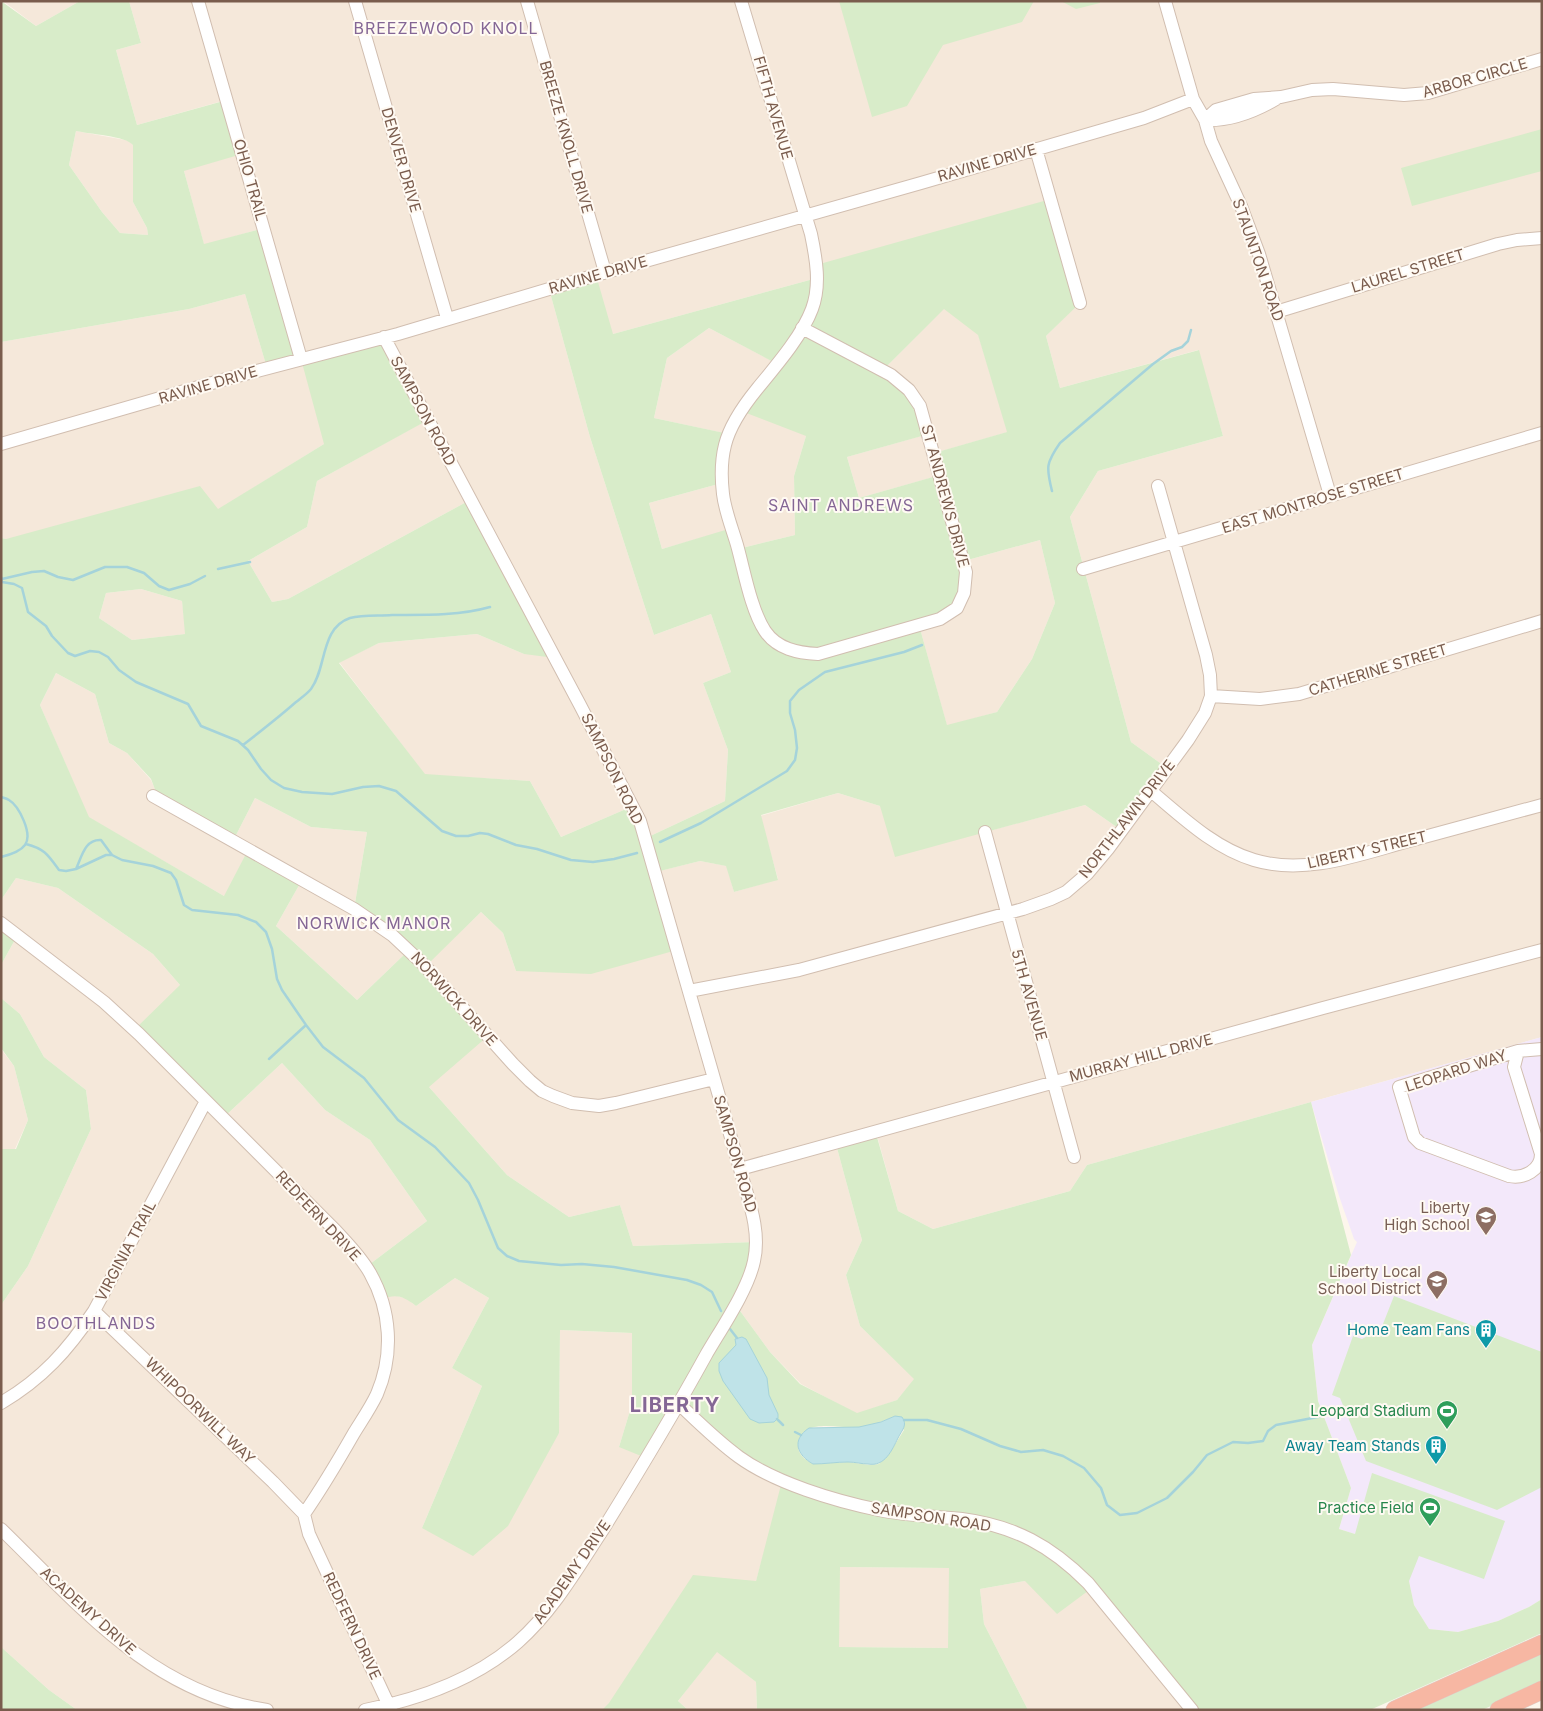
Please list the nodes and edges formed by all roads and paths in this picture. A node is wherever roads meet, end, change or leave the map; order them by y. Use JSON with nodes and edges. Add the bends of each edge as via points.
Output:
{"nodes":[{"id":1,"x":198,"y":1,"type":"edge"},
{"id":2,"x":355,"y":1,"type":"edge"},
{"id":3,"x":527,"y":1,"type":"edge"},
{"id":4,"x":741,"y":1,"type":"edge"},
{"id":5,"x":1165,"y":1,"type":"edge"},
{"id":6,"x":1542,"y":59,"type":"edge"},
{"id":7,"x":1192,"y":99,"type":"junction"},
{"id":8,"x":1205,"y":120,"type":"junction"},
{"id":9,"x":1036,"y":149,"type":"junction"},
{"id":10,"x":804,"y":215,"type":"junction"},
{"id":11,"x":1542,"y":238,"type":"edge"},
{"id":12,"x":604,"y":273,"type":"junction"},
{"id":13,"x":1080,"y":303,"type":"dead end"},
{"id":14,"x":1276,"y":312,"type":"junction"},
{"id":15,"x":447,"y":318,"type":"junction"},
{"id":16,"x":802,"y":328,"type":"junction"},
{"id":17,"x":384,"y":337,"type":"junction"},
{"id":18,"x":301,"y":359,"type":"junction"},
{"id":19,"x":1542,"y":433,"type":"edge"},
{"id":20,"x":1,"y":444,"type":"edge"},
{"id":21,"x":1158,"y":486,"type":"dead end"},
{"id":22,"x":1330,"y":496,"type":"junction"},
{"id":23,"x":1174,"y":543,"type":"junction"},
{"id":24,"x":1083,"y":569,"type":"dead end"},
{"id":25,"x":1542,"y":621,"type":"edge"},
{"id":26,"x":1211,"y":696,"type":"junction"},
{"id":27,"x":1151,"y":791,"type":"junction"},
{"id":28,"x":153,"y":796,"type":"dead end"},
{"id":29,"x":1542,"y":805,"type":"edge"},
{"id":30,"x":984,"y":832,"type":"dead end"},
{"id":31,"x":1007,"y":914,"type":"junction"},
{"id":32,"x":1,"y":923,"type":"edge"},
{"id":33,"x":1542,"y":950,"type":"edge"},
{"id":34,"x":689,"y":991,"type":"junction"},
{"id":35,"x":1542,"y":1048,"type":"edge"},
{"id":36,"x":1518,"y":1051,"type":"junction"},
{"id":37,"x":714,"y":1079,"type":"junction"},
{"id":38,"x":1054,"y":1082,"type":"junction"},
{"id":39,"x":206,"y":1101,"type":"junction"},
{"id":40,"x":1074,"y":1158,"type":"dead end"},
{"id":41,"x":740,"y":1169,"type":"junction"},
{"id":42,"x":94,"y":1311,"type":"junction"},
{"id":43,"x":1,"y":1403,"type":"edge"},
{"id":44,"x":679,"y":1404,"type":"junction"},
{"id":45,"x":304,"y":1514,"type":"junction"},
{"id":46,"x":1,"y":1529,"type":"edge"},
{"id":47,"x":1542,"y":1644,"type":"edge"},
{"id":48,"x":1542,"y":1690,"type":"edge"},
{"id":49,"x":389,"y":1707,"type":"edge"},
{"id":50,"x":267,"y":1710,"type":"edge"},
{"id":51,"x":365,"y":1710,"type":"edge"},
{"id":52,"x":1192,"y":1710,"type":"edge"},
{"id":53,"x":1395,"y":1710,"type":"edge"},
{"id":54,"x":1499,"y":1710,"type":"edge"}],
"edges":[{"from":1,"to":18,"type":"street","name":"OHIO TRAIL"},
{"from":2,"to":15,"type":"street","name":"DENVER DRIVE"},
{"from":3,"to":12,"type":"street","name":"BREEZE KNOLL DRIVE"},
{"from":4,"to":10,"type":"street","name":"FIFTH AVENUE"},
{"from":5,"to":7,"type":"street","name":"STAUNTON ROAD"},
{"from":6,"to":8,"type":"street","name":"ARBOR CIRCLE","via":[[1422,94],[1404,96],[1312,90],[1280,97],[1257,110],[1220,121]]},
{"from":7,"to":8,"type":"street","name":"STAUNTON ROAD"},
{"from":7,"to":9,"type":"street","name":"RAVINE DRIVE","via":[[1144,118]]},
{"from":8,"to":14,"type":"street","name":"STAUNTON ROAD","via":[[1250,230]]},
{"from":9,"to":10,"type":"street","name":"RAVINE DRIVE"},
{"from":9,"to":13,"type":"street"},
{"from":10,"to":12,"type":"street","name":"RAVINE DRIVE"},
{"from":10,"to":16,"type":"street","name":"ST ANDREWS DRIVE","via":[[816,258],[817,278],[812,308]]},
{"from":11,"to":14,"type":"street","name":"LAUREL STREET","via":[[1498,244]]},
{"from":12,"to":15,"type":"street","name":"RAVINE DRIVE"},
{"from":14,"to":22,"type":"street","name":"STAUNTON ROAD"},
{"from":15,"to":17,"type":"street","name":"RAVINE DRIVE"},
{"from":16,"to":16,"type":"street","name":"ST ANDREWS DRIVE","via":[[734,423],[725,443],[721,465],[723,495],[754,608],[765,632],[782,646],[800,653],[818,654],[940,619],[957,608],[964,593],[966,572],[920,406],[909,390],[891,375]]},
{"from":17,"to":18,"type":"street","name":"RAVINE DRIVE"},
{"from":17,"to":34,"type":"street","name":"SAMPSON ROAD","via":[[633,806],[646,838]]},
{"from":18,"to":20,"type":"street","name":"RAVINE DRIVE"},
{"from":19,"to":22,"type":"street","name":"EAST MONTROSE STREET"},
{"from":21,"to":23,"type":"street","name":"NORTHLAWN DRIVE"},
{"from":22,"to":23,"type":"street","name":"EAST MONTROSE STREET"},
{"from":23,"to":24,"type":"street","name":"EAST MONTROSE STREET"},
{"from":23,"to":26,"type":"street","name":"NORTHLAWN DRIVE","via":[[1206,655]]},
{"from":25,"to":26,"type":"street","name":"CATHERINE STREET","via":[[1299,694],[1260,699]]},
{"from":26,"to":27,"type":"street","name":"NORTHLAWN DRIVE","via":[[1201,720]]},
{"from":27,"to":29,"type":"street","name":"LIBERTY STREET","via":[[1201,832],[1228,849],[1253,860],[1287,866],[1344,858]]},
{"from":27,"to":31,"type":"street","name":"NORTHLAWN DRIVE","via":[[1108,849],[1078,882],[1051,899]]},
{"from":28,"to":37,"type":"street","name":"NORWICK DRIVE","via":[[354,909],[392,935],[426,966],[530,1081],[553,1096],[572,1103],[599,1106]]},
{"from":30,"to":31,"type":"street","name":"5TH AVENUE"},
{"from":31,"to":34,"type":"street","name":"NORTHLAWN DRIVE","via":[[799,970]]},
{"from":31,"to":38,"type":"street","name":"5TH AVENUE"},
{"from":32,"to":39,"type":"street","name":"REDFERN DRIVE","via":[[104,1002]]},
{"from":33,"to":38,"type":"street","name":"MURRAY HILL DRIVE"},
{"from":34,"to":37,"type":"street","name":"SAMPSON ROAD"},
{"from":35,"to":36,"type":"street","name":"LEOPARD WAY"},
{"from":36,"to":36,"type":"street","name":"LEOPARD WAY","via":[[1399,1087],[1414,1137],[1420,1143],[1509,1176],[1518,1177],[1533,1171],[1541,1154],[1514,1067]]},
{"from":37,"to":41,"type":"street","name":"SAMPSON ROAD"},
{"from":38,"to":40,"type":"street","name":"5TH AVENUE"},
{"from":38,"to":41,"type":"street","name":"MURRAY HILL DRIVE"},
{"from":39,"to":42,"type":"street","name":"VIRGINIA TRAIL"},
{"from":39,"to":45,"type":"street","name":"REDFERN DRIVE","via":[[356,1253],[369,1271],[384,1309],[387,1360],[376,1394]]},
{"from":41,"to":44,"type":"street","name":"SAMPSON ROAD","via":[[755,1229],[754,1263],[739,1297]]},
{"from":42,"to":43,"type":"street","name":"VIRGINIA TRAIL","via":[[56,1362]]},
{"from":42,"to":45,"type":"street","name":"WHIPOORWILL WAY"},
{"from":44,"to":49,"type":"street","name":"ACADEMY DRIVE","via":[[582,1562],[532,1628],[500,1656],[471,1675]]},
{"from":44,"to":52,"type":"street","name":"SAMPSON ROAD","via":[[738,1456],[784,1482],[880,1510],[991,1525],[1049,1549],[1088,1583]]},
{"from":45,"to":49,"type":"street","name":"REDFERN DRIVE","via":[[309,1534]]},
{"from":46,"to":50,"type":"street","name":"ACADEMY DRIVE","via":[[114,1638],[150,1665],[213,1695]]},
{"from":47,"to":53,"type":"highway"},
{"from":48,"to":54,"type":"highway"},
{"from":49,"to":51,"type":"street","name":"ACADEMY DRIVE"}]}
